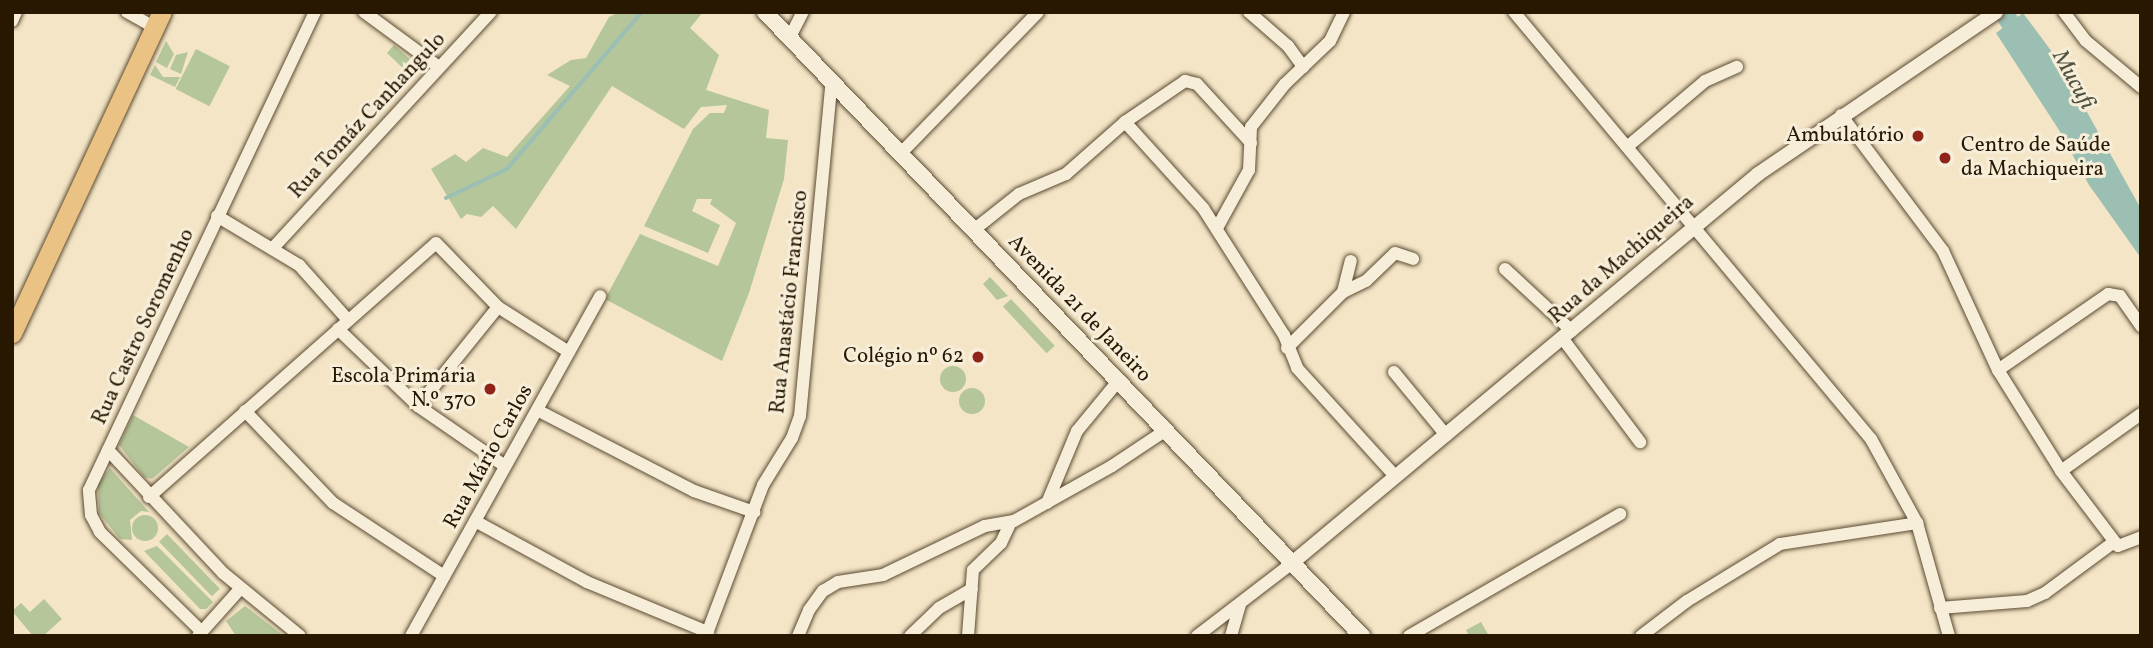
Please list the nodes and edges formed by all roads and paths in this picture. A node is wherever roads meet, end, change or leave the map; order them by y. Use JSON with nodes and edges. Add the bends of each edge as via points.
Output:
{"nodes":[{"id":1,"x":16,"y":12,"type":"edge"},
{"id":2,"x":127,"y":12,"type":"edge"},
{"id":3,"x":315,"y":12,"type":"edge"},
{"id":4,"x":364,"y":12,"type":"edge"},
{"id":5,"x":491,"y":12,"type":"edge"},
{"id":6,"x":765,"y":12,"type":"edge"},
{"id":7,"x":803,"y":12,"type":"edge"},
{"id":8,"x":1038,"y":12,"type":"edge"},
{"id":9,"x":1249,"y":12,"type":"edge"},
{"id":10,"x":1344,"y":12,"type":"edge"},
{"id":11,"x":1514,"y":12,"type":"edge"},
{"id":12,"x":1997,"y":12,"type":"edge"},
{"id":13,"x":2064,"y":12,"type":"edge"},
{"id":14,"x":154,"y":16,"type":"edge"},
{"id":15,"x":12,"y":21,"type":"edge"},
{"id":16,"x":790,"y":37,"type":"junction"},
{"id":17,"x":439,"y":67,"type":"junction"},
{"id":18,"x":1303,"y":67,"type":"junction"},
{"id":19,"x":1737,"y":67,"type":"dead end"},
{"id":20,"x":832,"y":80,"type":"junction"},
{"id":21,"x":2141,"y":87,"type":"edge"},
{"id":22,"x":1841,"y":115,"type":"junction"},
{"id":23,"x":1125,"y":122,"type":"junction"},
{"id":24,"x":1251,"y":143,"type":"junction"},
{"id":25,"x":1626,"y":147,"type":"junction"},
{"id":26,"x":902,"y":152,"type":"junction"},
{"id":27,"x":217,"y":216,"type":"junction"},
{"id":28,"x":1692,"y":225,"type":"junction"},
{"id":29,"x":1217,"y":228,"type":"junction"},
{"id":30,"x":975,"y":229,"type":"junction"},
{"id":31,"x":273,"y":248,"type":"junction"},
{"id":32,"x":1413,"y":258,"type":"dead end"},
{"id":33,"x":1351,"y":261,"type":"dead end"},
{"id":34,"x":1505,"y":269,"type":"dead end"},
{"id":35,"x":1343,"y":292,"type":"junction"},
{"id":36,"x":600,"y":296,"type":"dead end"},
{"id":37,"x":498,"y":307,"type":"junction"},
{"id":38,"x":12,"y":309,"type":"edge"},
{"id":39,"x":343,"y":324,"type":"junction"},
{"id":40,"x":2141,"y":326,"type":"edge"},
{"id":41,"x":12,"y":333,"type":"edge"},
{"id":42,"x":1568,"y":335,"type":"junction"},
{"id":43,"x":1287,"y":348,"type":"junction"},
{"id":44,"x":569,"y":352,"type":"junction"},
{"id":45,"x":1998,"y":370,"type":"junction"},
{"id":46,"x":1394,"y":372,"type":"dead end"},
{"id":47,"x":1119,"y":380,"type":"junction"},
{"id":48,"x":418,"y":406,"type":"junction"},
{"id":49,"x":537,"y":410,"type":"junction"},
{"id":50,"x":244,"y":411,"type":"junction"},
{"id":51,"x":2141,"y":414,"type":"edge"},
{"id":52,"x":1166,"y":430,"type":"junction"},
{"id":53,"x":1446,"y":435,"type":"junction"},
{"id":54,"x":1640,"y":442,"type":"dead end"},
{"id":55,"x":108,"y":450,"type":"junction"},
{"id":56,"x":505,"y":466,"type":"junction"},
{"id":57,"x":2061,"y":471,"type":"junction"},
{"id":58,"x":1396,"y":477,"type":"junction"},
{"id":59,"x":149,"y":497,"type":"junction"},
{"id":60,"x":1047,"y":503,"type":"junction"},
{"id":61,"x":754,"y":512,"type":"junction"},
{"id":62,"x":1620,"y":514,"type":"dead end"},
{"id":63,"x":475,"y":521,"type":"junction"},
{"id":64,"x":1011,"y":522,"type":"junction"},
{"id":65,"x":1917,"y":523,"type":"junction"},
{"id":66,"x":2141,"y":537,"type":"edge"},
{"id":67,"x":2114,"y":542,"type":"junction"},
{"id":68,"x":1292,"y":563,"type":"junction"},
{"id":69,"x":444,"y":576,"type":"junction"},
{"id":70,"x":240,"y":589,"type":"junction"},
{"id":71,"x":972,"y":589,"type":"junction"},
{"id":72,"x":1240,"y":604,"type":"junction"},
{"id":73,"x":1940,"y":608,"type":"junction"},
{"id":74,"x":200,"y":634,"type":"edge"},
{"id":75,"x":707,"y":634,"type":"edge"},
{"id":76,"x":414,"y":635,"type":"edge"},
{"id":77,"x":300,"y":636,"type":"edge"},
{"id":78,"x":798,"y":636,"type":"edge"},
{"id":79,"x":910,"y":636,"type":"edge"},
{"id":80,"x":968,"y":636,"type":"edge"},
{"id":81,"x":1197,"y":636,"type":"edge"},
{"id":82,"x":1231,"y":636,"type":"edge"},
{"id":83,"x":1362,"y":636,"type":"edge"},
{"id":84,"x":1409,"y":636,"type":"edge"},
{"id":85,"x":1641,"y":636,"type":"edge"},
{"id":86,"x":1949,"y":636,"type":"edge"}],
"edges":[{"from":1,"to":15,"type":"street"},
{"from":2,"to":14,"type":"street"},
{"from":3,"to":27,"type":"street","name":"Rua Castro Soromenho"},
{"from":4,"to":17,"type":"street"},
{"from":5,"to":17,"type":"street","name":"Rua Tomáz Canhangulo"},
{"from":6,"to":16,"type":"main road","name":"Avenida 21 de Janeiro"},
{"from":7,"to":16,"type":"street"},
{"from":8,"to":26,"type":"street"},
{"from":9,"to":18,"type":"street","via":[[1288,46]]},
{"from":10,"to":18,"type":"street","via":[[1330,41]]},
{"from":11,"to":25,"type":"street"},
{"from":12,"to":22,"type":"street","name":"Rua da Machiqueira"},
{"from":13,"to":21,"type":"street","via":[[2086,41]]},
{"from":14,"to":38,"type":"main road"},
{"from":14,"to":41,"type":"main road"},
{"from":16,"to":20,"type":"main road","name":"Avenida 21 de Janeiro"},
{"from":17,"to":31,"type":"street","name":"Rua Tomáz Canhangulo"},
{"from":18,"to":24,"type":"street","via":[[1251,127]]},
{"from":19,"to":25,"type":"street","via":[[1704,82]]},
{"from":20,"to":26,"type":"main road","name":"Avenida 21 de Janeiro"},
{"from":20,"to":61,"type":"street","name":"Rua Anastácio Francisco","via":[[800,416],[763,485]]},
{"from":22,"to":28,"type":"street","name":"Rua da Machiqueira"},
{"from":22,"to":45,"type":"street","via":[[1943,251]]},
{"from":23,"to":24,"type":"street","via":[[1185,81],[1197,84]]},
{"from":23,"to":29,"type":"street"},
{"from":23,"to":30,"type":"street","via":[[1066,174],[1019,194]]},
{"from":24,"to":29,"type":"street","via":[[1249,170]]},
{"from":25,"to":28,"type":"street"},
{"from":26,"to":30,"type":"main road","name":"Avenida 21 de Janeiro"},
{"from":27,"to":31,"type":"street"},
{"from":27,"to":55,"type":"street","name":"Rua Castro Soromenho"},
{"from":28,"to":42,"type":"street","name":"Rua da Machiqueira"},
{"from":28,"to":65,"type":"street","via":[[1840,396],[1889,468]]},
{"from":29,"to":43,"type":"street","via":[[1284,335]]},
{"from":30,"to":47,"type":"main road","name":"Avenida 21 de Janeiro"},
{"from":31,"to":39,"type":"street","via":[[318,284]]},
{"from":32,"to":35,"type":"street","via":[[1395,253],[1366,281]]},
{"from":33,"to":35,"type":"street"},
{"from":34,"to":42,"type":"street"},
{"from":35,"to":43,"type":"street"},
{"from":36,"to":44,"type":"street","name":"Rua Mário Carlos"},
{"from":37,"to":39,"type":"street","via":[[436,243]]},
{"from":37,"to":44,"type":"street"},
{"from":37,"to":48,"type":"street"},
{"from":39,"to":48,"type":"street"},
{"from":39,"to":50,"type":"street"},
{"from":40,"to":45,"type":"street","via":[[2120,296],[2108,294]]},
{"from":42,"to":53,"type":"street","name":"Rua da Machiqueira"},
{"from":42,"to":54,"type":"street"},
{"from":43,"to":58,"type":"street","via":[[1297,368]]},
{"from":44,"to":49,"type":"street","name":"Rua Mário Carlos"},
{"from":45,"to":57,"type":"street"},
{"from":46,"to":53,"type":"street"},
{"from":47,"to":52,"type":"main road","name":"Avenida 21 de Janeiro"},
{"from":47,"to":60,"type":"street","via":[[1077,431]]},
{"from":48,"to":56,"type":"street"},
{"from":49,"to":56,"type":"street","name":"Rua Mário Carlos"},
{"from":49,"to":61,"type":"street","via":[[682,485]]},
{"from":50,"to":59,"type":"street"},
{"from":50,"to":69,"type":"street","via":[[333,503]]},
{"from":51,"to":57,"type":"street"},
{"from":52,"to":60,"type":"street"},
{"from":52,"to":68,"type":"main road","name":"Avenida 21 de Janeiro"},
{"from":53,"to":58,"type":"street","name":"Rua da Machiqueira"},
{"from":55,"to":59,"type":"street"},
{"from":55,"to":74,"type":"street","name":"Rua Castro Soromenho","via":[[89,490],[91,515],[124,558]]},
{"from":56,"to":63,"type":"street","name":"Rua Mário Carlos"},
{"from":57,"to":67,"type":"street"},
{"from":58,"to":68,"type":"street","name":"Rua da Machiqueira"},
{"from":59,"to":70,"type":"street"},
{"from":60,"to":64,"type":"street"},
{"from":61,"to":75,"type":"street","name":"Rua Anastácio Francisco"},
{"from":62,"to":84,"type":"street"},
{"from":63,"to":69,"type":"street","name":"Rua Mário Carlos"},
{"from":63,"to":75,"type":"street","via":[[587,582]]},
{"from":64,"to":71,"type":"street","via":[[1001,543],[973,570]]},
{"from":64,"to":78,"type":"street","via":[[985,526],[883,575],[838,582],[823,591]]},
{"from":65,"to":73,"type":"street"},
{"from":65,"to":85,"type":"street","via":[[1780,544]]},
{"from":66,"to":67,"type":"street","via":[[2124,547]]},
{"from":67,"to":73,"type":"street","via":[[2027,601]]},
{"from":68,"to":72,"type":"street"},
{"from":68,"to":83,"type":"main road","name":"Avenida 21 de Janeiro"},
{"from":69,"to":76,"type":"street","name":"Rua Mário Carlos"},
{"from":70,"to":74,"type":"street"},
{"from":70,"to":77,"type":"street"},
{"from":71,"to":79,"type":"street","via":[[939,608]]},
{"from":71,"to":80,"type":"street"},
{"from":72,"to":81,"type":"street"},
{"from":72,"to":82,"type":"street"},
{"from":73,"to":86,"type":"street"}]}
